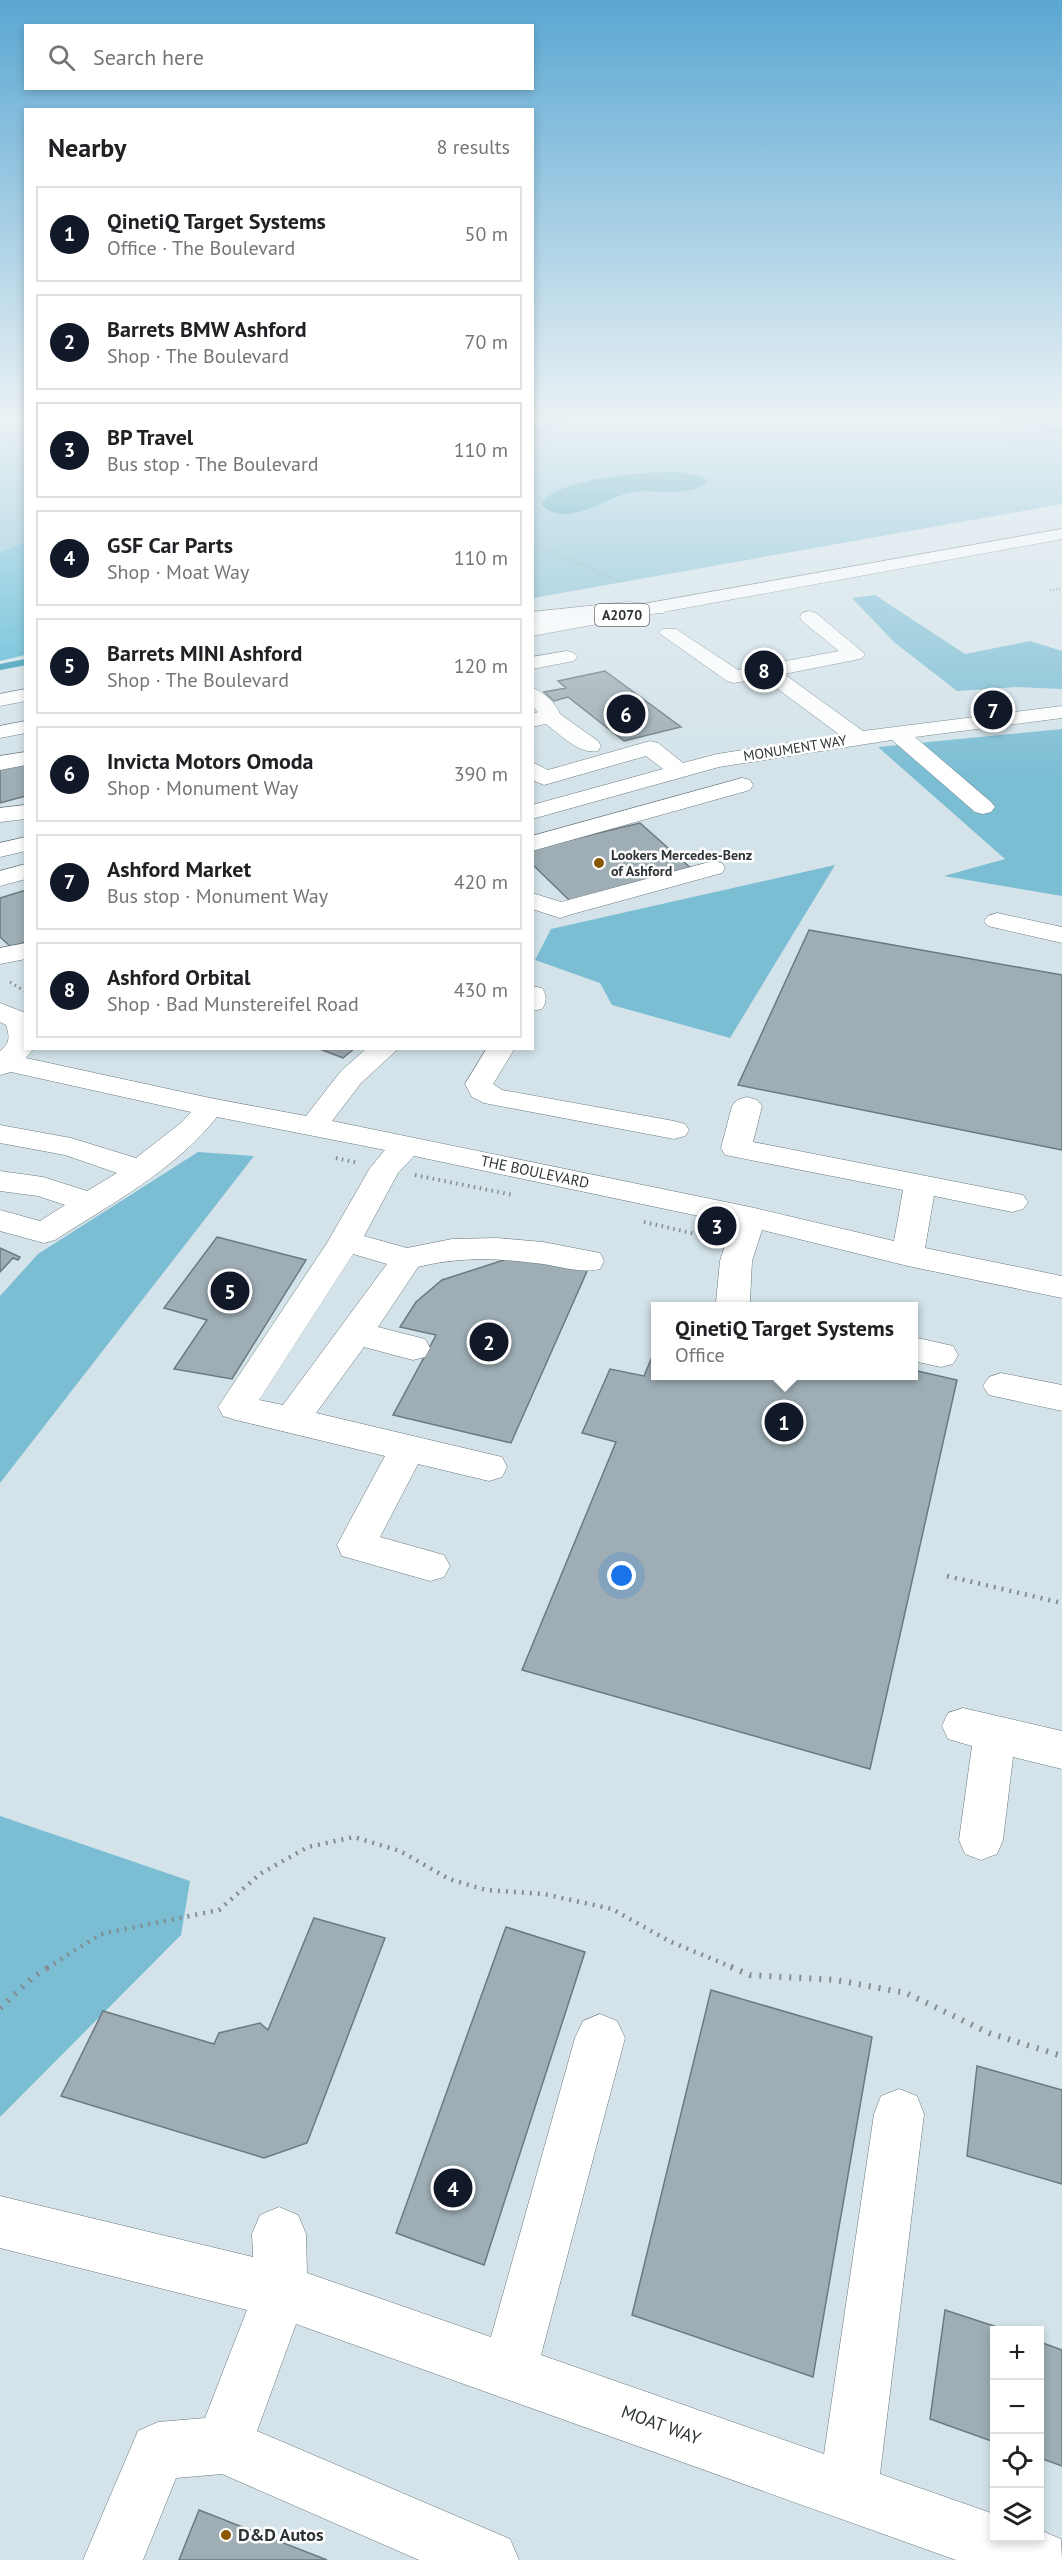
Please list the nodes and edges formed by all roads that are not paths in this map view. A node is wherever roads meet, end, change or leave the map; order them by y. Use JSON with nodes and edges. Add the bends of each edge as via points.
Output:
{"nodes":[{"id":1,"x":972,"y":536,"type":"edge"},
{"id":2,"x":1049,"y":536,"type":"edge"},
{"id":3,"x":534,"y":608,"type":"edge"},
{"id":4,"x":657,"y":609,"type":"junction"},
{"id":5,"x":808,"y":617,"type":"dead end"},
{"id":6,"x":534,"y":618,"type":"edge"},
{"id":7,"x":534,"y":630,"type":"edge"},
{"id":8,"x":669,"y":633,"type":"dead end"},
{"id":9,"x":567,"y":657,"type":"dead end"},
{"id":10,"x":534,"y":663,"type":"edge"},
{"id":11,"x":767,"y":671,"type":"junction"},
{"id":12,"x":24,"y":695,"type":"edge"},
{"id":13,"x":534,"y":696,"type":"edge"},
{"id":14,"x":0,"y":700,"type":"edge"},
{"id":15,"x":1062,"y":712,"type":"edge"},
{"id":16,"x":538,"y":724,"type":"edge"},
{"id":17,"x":24,"y":727,"type":"edge"},
{"id":18,"x":0,"y":732,"type":"edge"},
{"id":19,"x":897,"y":733,"type":"junction"},
{"id":20,"x":859,"y":738,"type":"junction"},
{"id":21,"x":590,"y":746,"type":"dead end"},
{"id":22,"x":24,"y":758,"type":"edge"},
{"id":23,"x":717,"y":761,"type":"junction"},
{"id":24,"x":0,"y":764,"type":"edge"},
{"id":25,"x":534,"y":770,"type":"edge"},
{"id":26,"x":679,"y":771,"type":"junction"},
{"id":27,"x":983,"y":807,"type":"dead end"},
{"id":28,"x":534,"y":811,"type":"edge"},
{"id":29,"x":24,"y":813,"type":"edge"},
{"id":30,"x":0,"y":815,"type":"edge"},
{"id":31,"x":24,"y":844,"type":"edge"},
{"id":32,"x":534,"y":844,"type":"edge"},
{"id":33,"x":0,"y":850,"type":"edge"},
{"id":34,"x":713,"y":868,"type":"dead end"},
{"id":35,"x":24,"y":872,"type":"edge"},
{"id":36,"x":0,"y":879,"type":"edge"},
{"id":37,"x":534,"y":901,"type":"edge"},
{"id":38,"x":998,"y":921,"type":"dead end"},
{"id":39,"x":1062,"y":935,"type":"edge"},
{"id":40,"x":24,"y":951,"type":"edge"},
{"id":41,"x":0,"y":956,"type":"edge"},
{"id":42,"x":10,"y":1001,"type":"edge"},
{"id":43,"x":383,"y":1050,"type":"edge"},
{"id":44,"x":500,"y":1050,"type":"edge"},
{"id":45,"x":3,"y":1064,"type":"edge"},
{"id":46,"x":747,"y":1106,"type":"dead end"},
{"id":47,"x":210,"y":1107,"type":"junction"},
{"id":48,"x":313,"y":1126,"type":"junction"},
{"id":49,"x":674,"y":1130,"type":"dead end"},
{"id":50,"x":0,"y":1134,"type":"edge"},
{"id":51,"x":411,"y":1160,"type":"junction"},
{"id":52,"x":139,"y":1171,"type":"junction"},
{"id":53,"x":0,"y":1181,"type":"edge"},
{"id":54,"x":920,"y":1184,"type":"junction"},
{"id":55,"x":1012,"y":1202,"type":"dead end"},
{"id":56,"x":90,"y":1203,"type":"junction"},
{"id":57,"x":0,"y":1220,"type":"edge"},
{"id":58,"x":746,"y":1231,"type":"junction"},
{"id":59,"x":344,"y":1240,"type":"junction"},
{"id":60,"x":908,"y":1255,"type":"junction"},
{"id":61,"x":407,"y":1259,"type":"junction"},
{"id":62,"x":588,"y":1261,"type":"dead end"},
{"id":63,"x":1062,"y":1287,"type":"edge"},
{"id":64,"x":733,"y":1302,"type":"edge"},
{"id":65,"x":356,"y":1333,"type":"junction"},
{"id":66,"x":413,"y":1348,"type":"dead end"},
{"id":67,"x":1001,"y":1386,"type":"dead end"},
{"id":68,"x":1062,"y":1398,"type":"edge"},
{"id":69,"x":291,"y":1420,"type":"junction"},
{"id":70,"x":408,"y":1448,"type":"junction"},
{"id":71,"x":489,"y":1467,"type":"dead end"},
{"id":72,"x":430,"y":1566,"type":"dead end"},
{"id":73,"x":1062,"y":1750,"type":"edge"},
{"id":74,"x":981,"y":1840,"type":"dead end"},
{"id":75,"x":600,"y":2038,"type":"dead end"},
{"id":76,"x":899,"y":2114,"type":"dead end"},
{"id":77,"x":0,"y":2222,"type":"edge"},
{"id":78,"x":279,"y":2234,"type":"dead end"},
{"id":79,"x":281,"y":2290,"type":"junction"},
{"id":80,"x":509,"y":2372,"type":"junction"},
{"id":81,"x":223,"y":2445,"type":"junction"},
{"id":82,"x":848,"y":2492,"type":"junction"},
{"id":83,"x":113,"y":2560,"type":"edge"},
{"id":84,"x":489,"y":2560,"type":"edge"},
{"id":85,"x":1040,"y":2560,"type":"edge"}],
"edges":[{"from":1,"to":3,"type":"main road","number":"A2070","via":[[727,581]]},
{"from":2,"to":4,"type":"main road","number":"A2070"},
{"from":4,"to":6,"type":"main road","via":[[627,608]]},
{"from":4,"to":7,"type":"main road","number":"A2070"},
{"from":5,"to":11,"type":"main road","via":[[855,654]]},
{"from":8,"to":11,"type":"main road","via":[[734,677]]},
{"from":9,"to":10,"type":"main road"},
{"from":11,"to":20,"type":"main road"},
{"from":12,"to":14,"type":"main road"},
{"from":13,"to":16,"type":"main road","via":[[549,711]]},
{"from":15,"to":19,"type":"main road","name":"MONUMENT WAY"},
{"from":16,"to":21,"type":"main road","via":[[569,730]]},
{"from":17,"to":18,"type":"main road"},
{"from":19,"to":20,"type":"main road","name":"MONUMENT WAY"},
{"from":19,"to":27,"type":"main road"},
{"from":20,"to":23,"type":"main road","name":"MONUMENT WAY"},
{"from":22,"to":24,"type":"main road"},
{"from":23,"to":26,"type":"main road","name":"MONUMENT WAY"},
{"from":23,"to":32,"type":"main road","via":[[747,791]]},
{"from":25,"to":26,"type":"main road","via":[[544,778],[650,748]]},
{"from":26,"to":28,"type":"main road","name":"MONUMENT WAY"},
{"from":29,"to":30,"type":"main road"},
{"from":31,"to":33,"type":"main road"},
{"from":34,"to":37,"type":"main road","via":[[560,910]]},
{"from":35,"to":36,"type":"main road"},
{"from":38,"to":39,"type":"main road"},
{"from":40,"to":41,"type":"main road"},
{"from":42,"to":45,"type":"main road","via":[[24,1036],[20,1049]]},
{"from":43,"to":48,"type":"main road","via":[[351,1077]]},
{"from":44,"to":49,"type":"main road","via":[[479,1084],[482,1091],[494,1097]]},
{"from":45,"to":47,"type":"main road","name":"THE BOULEVARD"},
{"from":46,"to":54,"type":"main road","via":[[735,1148]]},
{"from":47,"to":48,"type":"main road","name":"THE BOULEVARD"},
{"from":47,"to":52,"type":"main road","via":[[193,1128]]},
{"from":48,"to":51,"type":"main road","name":"THE BOULEVARD"},
{"from":50,"to":52,"type":"main road","via":[[64,1143]]},
{"from":51,"to":58,"type":"main road","name":"THE BOULEVARD"},
{"from":51,"to":59,"type":"main road","via":[[385,1168]]},
{"from":52,"to":56,"type":"main road"},
{"from":53,"to":56,"type":"main road","via":[[43,1187]]},
{"from":54,"to":55,"type":"main road"},
{"from":54,"to":60,"type":"main road"},
{"from":56,"to":57,"type":"main road","via":[[44,1233]]},
{"from":58,"to":60,"type":"main road","name":"THE BOULEVARD"},
{"from":58,"to":64,"type":"main road","via":[[736,1261]]},
{"from":59,"to":61,"type":"main road"},
{"from":59,"to":69,"type":"main road","via":[[236,1407]]},
{"from":60,"to":63,"type":"main road","name":"THE BOULEVARD"},
{"from":61,"to":62,"type":"main road","via":[[447,1250],[481,1249],[534,1250]]},
{"from":61,"to":65,"type":"main road"},
{"from":65,"to":66,"type":"main road"},
{"from":65,"to":69,"type":"main road"},
{"from":67,"to":68,"type":"main road"},
{"from":69,"to":70,"type":"main road"},
{"from":70,"to":71,"type":"main road"},
{"from":70,"to":72,"type":"main road","via":[[356,1545]]},
{"from":73,"to":74,"type":"main road","via":[[980,1730]]},
{"from":75,"to":80,"type":"main road"},
{"from":76,"to":82,"type":"main road"},
{"from":77,"to":79,"type":"main road","name":"MOAT WAY"},
{"from":78,"to":79,"type":"main road"},
{"from":79,"to":80,"type":"main road","name":"MOAT WAY"},
{"from":79,"to":81,"type":"main road"},
{"from":80,"to":82,"type":"main road","name":"MOAT WAY"},
{"from":81,"to":83,"type":"main road","via":[[158,2451]]},
{"from":81,"to":84,"type":"main road"},
{"from":82,"to":85,"type":"main road","name":"MOAT WAY"}]}
